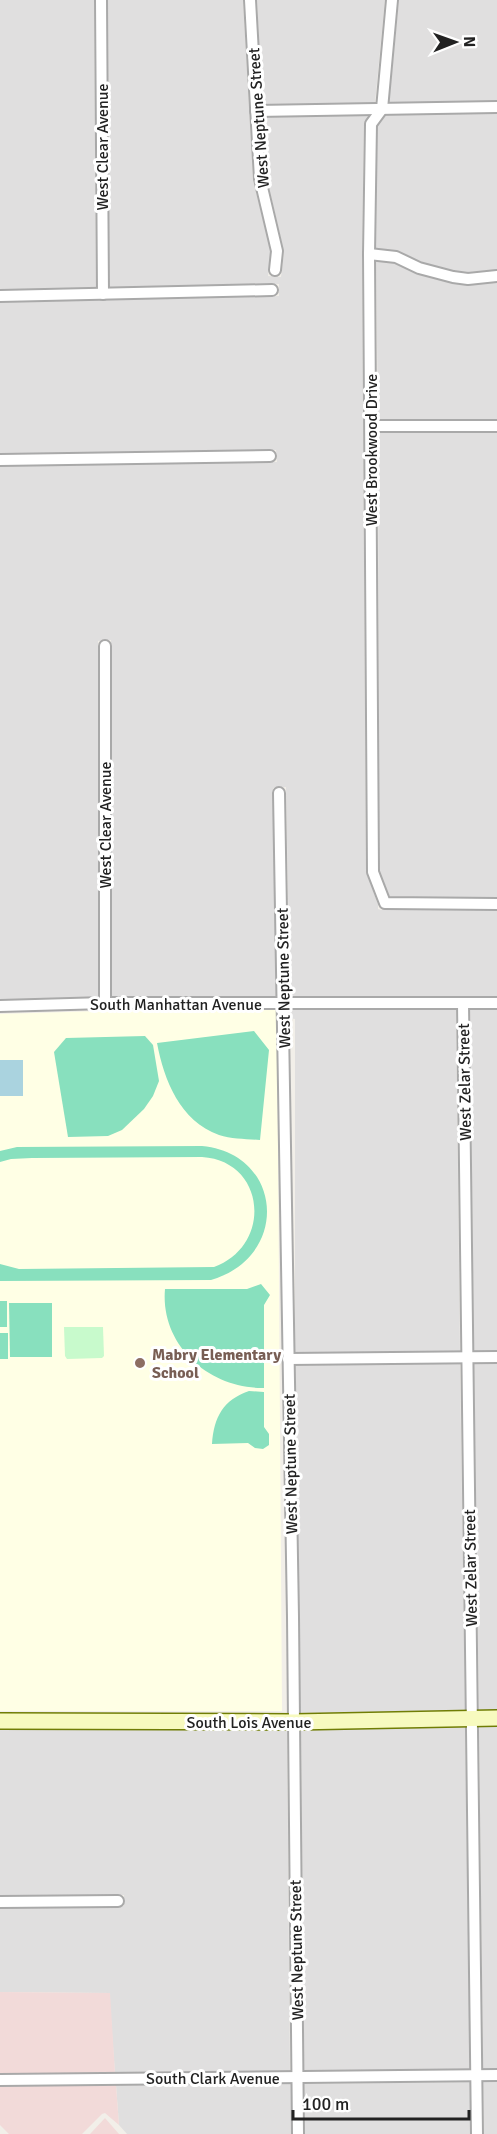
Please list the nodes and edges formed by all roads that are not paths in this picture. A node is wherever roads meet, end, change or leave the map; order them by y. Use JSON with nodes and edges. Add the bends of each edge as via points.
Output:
{"nodes":[{"id":1,"x":101,"y":0,"type":"edge"},
{"id":2,"x":250,"y":0,"type":"edge"},
{"id":3,"x":392,"y":0,"type":"edge"},
{"id":4,"x":497,"y":107,"type":"edge"},
{"id":5,"x":382,"y":109,"type":"junction"},
{"id":6,"x":256,"y":111,"type":"junction"},
{"id":7,"x":369,"y":254,"type":"junction"},
{"id":8,"x":275,"y":270,"type":"dead end"},
{"id":9,"x":497,"y":276,"type":"edge"},
{"id":10,"x":272,"y":290,"type":"dead end"},
{"id":11,"x":103,"y":294,"type":"junction"},
{"id":12,"x":0,"y":296,"type":"edge"},
{"id":13,"x":371,"y":426,"type":"junction"},
{"id":14,"x":497,"y":426,"type":"edge"},
{"id":15,"x":270,"y":456,"type":"dead end"},
{"id":16,"x":0,"y":460,"type":"edge"},
{"id":17,"x":105,"y":646,"type":"dead end"},
{"id":18,"x":279,"y":794,"type":"dead end"},
{"id":19,"x":497,"y":904,"type":"edge"},
{"id":20,"x":283,"y":1003,"type":"junction"},
{"id":21,"x":463,"y":1003,"type":"junction"},
{"id":22,"x":497,"y":1003,"type":"edge"},
{"id":23,"x":105,"y":1004,"type":"junction"},
{"id":24,"x":0,"y":1006,"type":"edge"},
{"id":25,"x":467,"y":1357,"type":"junction"},
{"id":26,"x":497,"y":1357,"type":"edge"},
{"id":27,"x":288,"y":1359,"type":"junction"},
{"id":28,"x":497,"y":1718,"type":"edge"},
{"id":29,"x":472,"y":1719,"type":"junction"},
{"id":30,"x":0,"y":1721,"type":"edge"},
{"id":31,"x":294,"y":1722,"type":"junction"},
{"id":32,"x":118,"y":1901,"type":"dead end"},
{"id":33,"x":0,"y":1902,"type":"edge"},
{"id":34,"x":476,"y":2075,"type":"junction"},
{"id":35,"x":497,"y":2075,"type":"edge"},
{"id":36,"x":297,"y":2078,"type":"junction"},
{"id":37,"x":0,"y":2080,"type":"edge"},
{"id":38,"x":298,"y":2134,"type":"edge"},
{"id":39,"x":477,"y":2134,"type":"edge"}],
"edges":[{"from":1,"to":11,"type":"street","name":"West Clear Avenue"},
{"from":2,"to":6,"type":"street","name":"West Neptune Street"},
{"from":3,"to":5,"type":"street","name":"West Brookwood Drive"},
{"from":4,"to":5,"type":"street"},
{"from":5,"to":6,"type":"street"},
{"from":5,"to":7,"type":"street","name":"West Brookwood Drive","via":[[370,124]]},
{"from":6,"to":8,"type":"street","name":"West Neptune Street","via":[[260,179],[278,251]]},
{"from":7,"to":9,"type":"street","via":[[396,257],[453,277]]},
{"from":7,"to":13,"type":"street","name":"West Brookwood Drive"},
{"from":10,"to":11,"type":"street"},
{"from":11,"to":12,"type":"street"},
{"from":13,"to":14,"type":"street"},
{"from":13,"to":19,"type":"street","name":"West Brookwood Drive","via":[[373,872],[385,903]]},
{"from":15,"to":16,"type":"street"},
{"from":17,"to":23,"type":"street","name":"West Clear Avenue"},
{"from":18,"to":20,"type":"street","name":"West Neptune Street"},
{"from":20,"to":21,"type":"street","name":"South Manhattan Avenue"},
{"from":20,"to":23,"type":"street","name":"South Manhattan Avenue"},
{"from":20,"to":27,"type":"street","name":"West Neptune Street"},
{"from":21,"to":22,"type":"street","name":"South Manhattan Avenue"},
{"from":21,"to":25,"type":"street","name":"West Zelar Street"},
{"from":23,"to":24,"type":"street","name":"South Manhattan Avenue"},
{"from":25,"to":26,"type":"street"},
{"from":25,"to":27,"type":"street"},
{"from":25,"to":29,"type":"street","name":"West Zelar Street"},
{"from":27,"to":31,"type":"street","name":"West Neptune Street"},
{"from":28,"to":29,"type":"street","name":"South Lois Avenue"},
{"from":29,"to":31,"type":"street","name":"South Lois Avenue"},
{"from":29,"to":34,"type":"street","name":"West Zelar Street"},
{"from":30,"to":31,"type":"street","name":"South Lois Avenue"},
{"from":31,"to":36,"type":"street","name":"West Neptune Street"},
{"from":32,"to":33,"type":"street"},
{"from":34,"to":35,"type":"street","name":"South Clark Avenue"},
{"from":34,"to":36,"type":"street","name":"South Clark Avenue"},
{"from":34,"to":39,"type":"street","name":"West Zelar Street"},
{"from":36,"to":37,"type":"street","name":"South Clark Avenue"},
{"from":36,"to":38,"type":"street","name":"West Neptune Street"}]}
